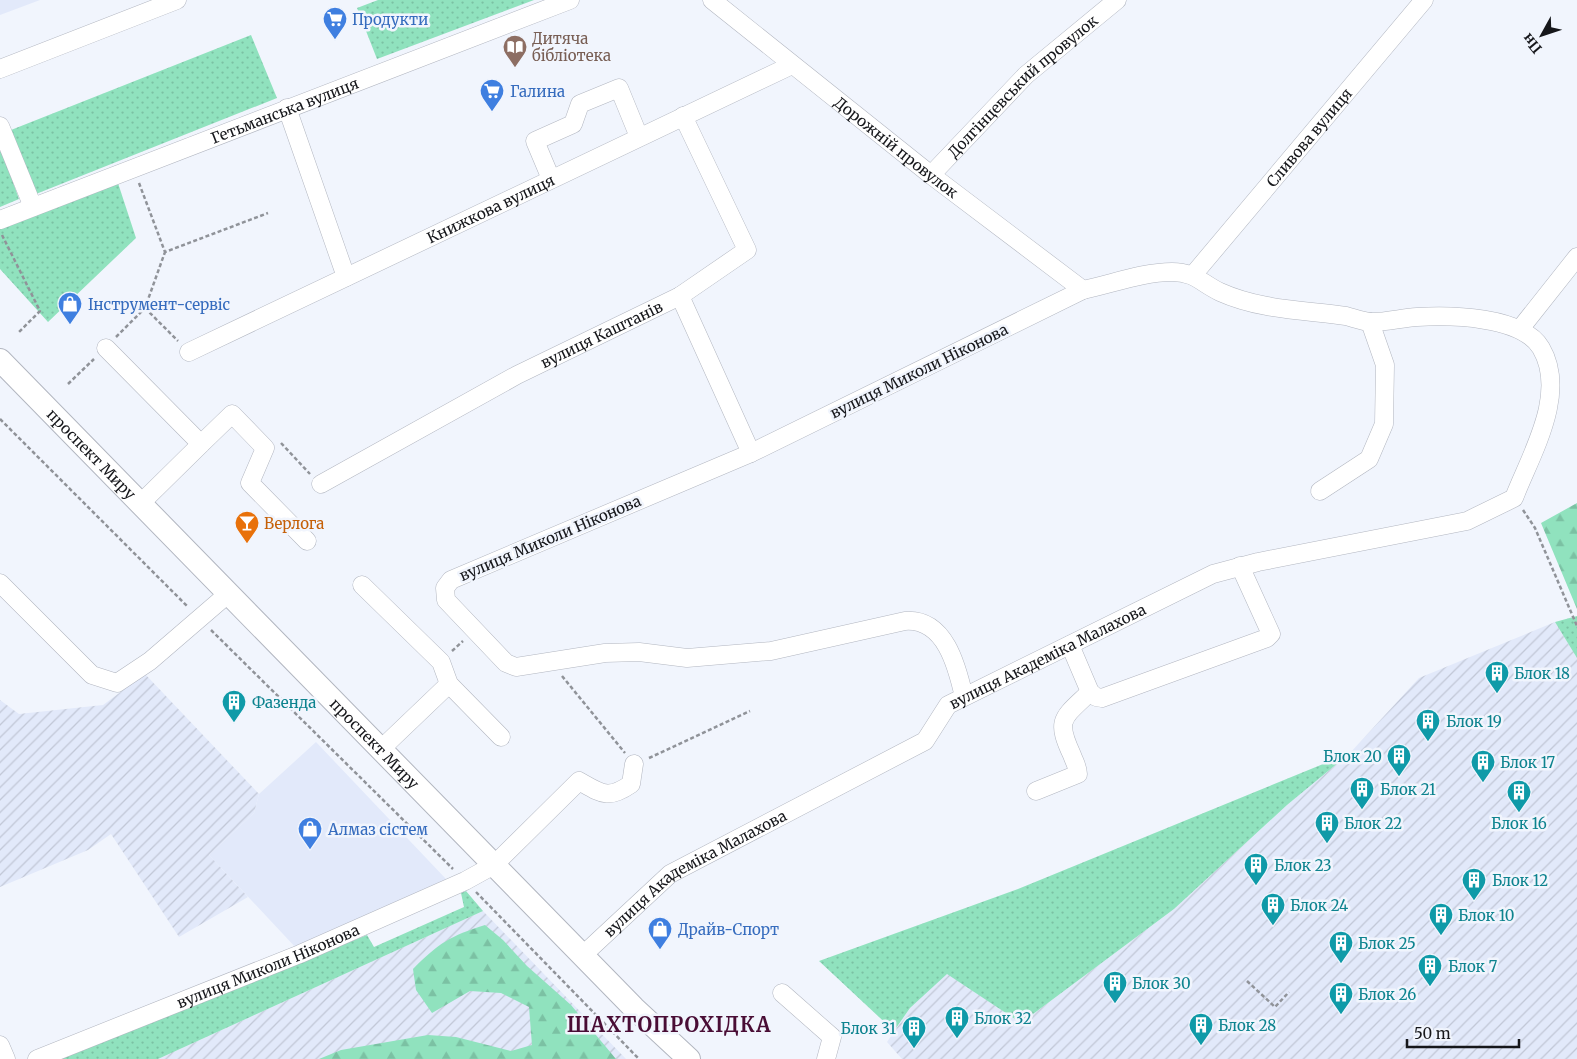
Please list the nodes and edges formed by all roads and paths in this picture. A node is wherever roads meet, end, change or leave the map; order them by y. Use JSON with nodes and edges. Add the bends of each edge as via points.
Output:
{"nodes":[{"id":1,"x":178,"y":0,"type":"edge"},
{"id":2,"x":570,"y":0,"type":"edge"},
{"id":3,"x":712,"y":0,"type":"edge"},
{"id":4,"x":1117,"y":0,"type":"edge"},
{"id":5,"x":1424,"y":0,"type":"edge"},
{"id":6,"x":792,"y":65,"type":"junction"},
{"id":7,"x":0,"y":69,"type":"edge"},
{"id":8,"x":287,"y":108,"type":"junction"},
{"id":9,"x":683,"y":116,"type":"junction"},
{"id":10,"x":0,"y":126,"type":"edge"},
{"id":11,"x":639,"y":137,"type":"junction"},
{"id":12,"x":133,"y":167,"type":"junction"},
{"id":13,"x":931,"y":175,"type":"junction"},
{"id":14,"x":551,"y":179,"type":"junction"},
{"id":15,"x":33,"y":207,"type":"junction"},
{"id":16,"x":268,"y":213,"type":"dead end"},
{"id":17,"x":0,"y":220,"type":"edge"},
{"id":18,"x":0,"y":231,"type":"edge"},
{"id":19,"x":165,"y":252,"type":"junction"},
{"id":20,"x":1577,"y":257,"type":"edge"},
{"id":21,"x":1193,"y":274,"type":"junction"},
{"id":22,"x":346,"y":276,"type":"junction"},
{"id":23,"x":1083,"y":290,"type":"junction"},
{"id":24,"x":680,"y":296,"type":"junction"},
{"id":25,"x":145,"y":308,"type":"junction"},
{"id":26,"x":1370,"y":322,"type":"junction"},
{"id":27,"x":1520,"y":329,"type":"junction"},
{"id":28,"x":18,"y":333,"type":"dead end"},
{"id":29,"x":106,"y":348,"type":"junction"},
{"id":30,"x":189,"y":352,"type":"joint"},
{"id":31,"x":3,"y":369,"type":"edge"},
{"id":32,"x":68,"y":384,"type":"dead end"},
{"id":33,"x":0,"y":419,"type":"edge"},
{"id":34,"x":201,"y":444,"type":"junction"},
{"id":35,"x":266,"y":448,"type":"junction"},
{"id":36,"x":750,"y":453,"type":"junction"},
{"id":37,"x":321,"y":484,"type":"joint"},
{"id":38,"x":1320,"y":491,"type":"dead end"},
{"id":39,"x":1514,"y":498,"type":"junction"},
{"id":40,"x":140,"y":504,"type":"junction"},
{"id":41,"x":307,"y":541,"type":"dead end"},
{"id":42,"x":1240,"y":566,"type":"junction"},
{"id":43,"x":0,"y":583,"type":"edge"},
{"id":44,"x":362,"y":586,"type":"dead end"},
{"id":45,"x":228,"y":593,"type":"junction"},
{"id":46,"x":199,"y":618,"type":"junction"},
{"id":47,"x":1577,"y":626,"type":"edge"},
{"id":48,"x":474,"y":630,"type":"junction"},
{"id":49,"x":1070,"y":645,"type":"junction"},
{"id":50,"x":550,"y":661,"type":"junction"},
{"id":51,"x":441,"y":662,"type":"junction"},
{"id":52,"x":449,"y":684,"type":"junction"},
{"id":53,"x":1090,"y":692,"type":"junction"},
{"id":54,"x":964,"y":697,"type":"junction"},
{"id":55,"x":750,"y":711,"type":"dead end"},
{"id":56,"x":501,"y":737,"type":"dead end"},
{"id":57,"x":381,"y":749,"type":"junction"},
{"id":58,"x":634,"y":764,"type":"junction"},
{"id":59,"x":1036,"y":791,"type":"dead end"},
{"id":60,"x":494,"y":865,"type":"junction"},
{"id":61,"x":465,"y":881,"type":"junction"},
{"id":62,"x":583,"y":955,"type":"junction"},
{"id":63,"x":1247,"y":981,"type":"dead end"},
{"id":64,"x":1289,"y":992,"type":"dead end"},
{"id":65,"x":782,"y":993,"type":"dead end"},
{"id":66,"x":0,"y":1045,"type":"edge"},
{"id":67,"x":6,"y":1059,"type":"edge"},
{"id":68,"x":37,"y":1059,"type":"edge"},
{"id":69,"x":639,"y":1059,"type":"edge"},
{"id":70,"x":689,"y":1059,"type":"edge"},
{"id":71,"x":826,"y":1059,"type":"edge"}],
"edges":[{"from":1,"to":7,"type":"street"},
{"from":2,"to":8,"type":"street","name":"Гетьманська вулиця"},
{"from":3,"to":6,"type":"street","name":"Дорожній провулок"},
{"from":4,"to":13,"type":"street","name":"Долгінцевський провулок","via":[[1026,75]]},
{"from":5,"to":21,"type":"street","name":"Сливова вулиця"},
{"from":6,"to":9,"type":"street","name":"Книжкова вулиця"},
{"from":6,"to":13,"type":"street","name":"Дорожній провулок"},
{"from":8,"to":12,"type":"street","name":"Гетьманська вулиця"},
{"from":8,"to":22,"type":"street"},
{"from":9,"to":11,"type":"street","name":"Книжкова вулиця"},
{"from":9,"to":24,"type":"street","name":"вулиця Каштанів","via":[[746,250]]},
{"from":10,"to":15,"type":"street"},
{"from":11,"to":14,"type":"street","name":"Книжкова вулиця"},
{"from":11,"to":14,"type":"street","via":[[619,88],[580,104],[573,124],[535,141]]},
{"from":12,"to":15,"type":"street","name":"Гетьманська вулиця"},
{"from":12,"to":19,"type":"path"},
{"from":13,"to":23,"type":"street","name":"Дорожній провулок"},
{"from":14,"to":22,"type":"street","name":"Книжкова вулиця"},
{"from":15,"to":17,"type":"street","name":"Гетьманська вулиця"},
{"from":16,"to":19,"type":"path"},
{"from":18,"to":28,"type":"path","via":[[40,311]]},
{"from":19,"to":25,"type":"path"},
{"from":20,"to":27,"type":"street"},
{"from":21,"to":23,"type":"street","name":"вулиця Миколи Ніконова","via":[[1172,272],[1141,276]]},
{"from":21,"to":26,"type":"street","via":[[1220,292],[1268,307],[1347,316]]},
{"from":22,"to":30,"type":"street","name":"Книжкова вулиця"},
{"from":23,"to":36,"type":"street","name":"вулиця Миколи Ніконова"},
{"from":24,"to":36,"type":"street"},
{"from":24,"to":37,"type":"street","name":"вулиця Каштанів","via":[[517,376]]},
{"from":25,"to":29,"type":"path"},
{"from":25,"to":30,"type":"path"},
{"from":26,"to":27,"type":"street","via":[[1418,317],[1470,319]]},
{"from":26,"to":38,"type":"street","via":[[1385,364],[1384,424],[1369,459]]},
{"from":27,"to":39,"type":"street","via":[[1540,346],[1548,362],[1551,380],[1544,423]]},
{"from":29,"to":32,"type":"path"},
{"from":29,"to":34,"type":"street"},
{"from":31,"to":40,"type":"main road","name":"проспект Миру"},
{"from":33,"to":46,"type":"path"},
{"from":34,"to":35,"type":"street","via":[[232,414]]},
{"from":34,"to":40,"type":"street"},
{"from":35,"to":37,"type":"path","via":[[281,443]]},
{"from":35,"to":41,"type":"street","via":[[250,483]]},
{"from":36,"to":48,"type":"street","name":"вулиця Миколи Ніконова","via":[[450,580],[444,588],[446,600]]},
{"from":39,"to":42,"type":"street","name":"вулиця Академіка Малахова","via":[[1467,521]]},
{"from":39,"to":47,"type":"path","via":[[1535,528]]},
{"from":40,"to":45,"type":"main road","name":"проспект Миру"},
{"from":42,"to":49,"type":"street","name":"вулиця Академіка Малахова","via":[[1213,574]]},
{"from":42,"to":53,"type":"street","via":[[1270,636],[1102,698]]},
{"from":43,"to":46,"type":"street","via":[[92,674],[117,683]]},
{"from":44,"to":51,"type":"street"},
{"from":45,"to":46,"type":"street"},
{"from":45,"to":57,"type":"main road","name":"проспект Миру"},
{"from":46,"to":61,"type":"path"},
{"from":48,"to":50,"type":"street","name":"вулиця Миколи Ніконова","via":[[506,663],[516,667]]},
{"from":48,"to":51,"type":"path"},
{"from":49,"to":53,"type":"street"},
{"from":49,"to":54,"type":"street","name":"вулиця Академіка Малахова"},
{"from":50,"to":54,"type":"street","name":"вулиця Миколи Ніконова","via":[[605,652],[687,658],[771,651],[919,620],[934,629],[946,645],[957,665]]},
{"from":50,"to":58,"type":"path"},
{"from":51,"to":52,"type":"street"},
{"from":52,"to":56,"type":"street"},
{"from":52,"to":57,"type":"street"},
{"from":53,"to":59,"type":"street","via":[[1061,726],[1078,774]]},
{"from":54,"to":62,"type":"street","name":"вулиця Академіка Малахова","via":[[948,705],[925,741],[670,874]]},
{"from":55,"to":58,"type":"path"},
{"from":57,"to":60,"type":"main road","name":"проспект Миру"},
{"from":58,"to":60,"type":"street","name":"вулиця Миколи Ніконова","via":[[631,784],[617,794],[600,793],[579,781]]},
{"from":60,"to":61,"type":"street","name":"вулиця Миколи Ніконова"},
{"from":60,"to":62,"type":"main road","name":"проспект Миру"},
{"from":61,"to":68,"type":"street","name":"вулиця Миколи Ніконова","via":[[300,954]]},
{"from":61,"to":69,"type":"path"},
{"from":62,"to":70,"type":"main road","name":"проспект Миру"},
{"from":63,"to":64,"type":"path","via":[[1275,1006]]},
{"from":65,"to":71,"type":"street","via":[[832,1037]]},
{"from":66,"to":67,"type":"street"}]}
